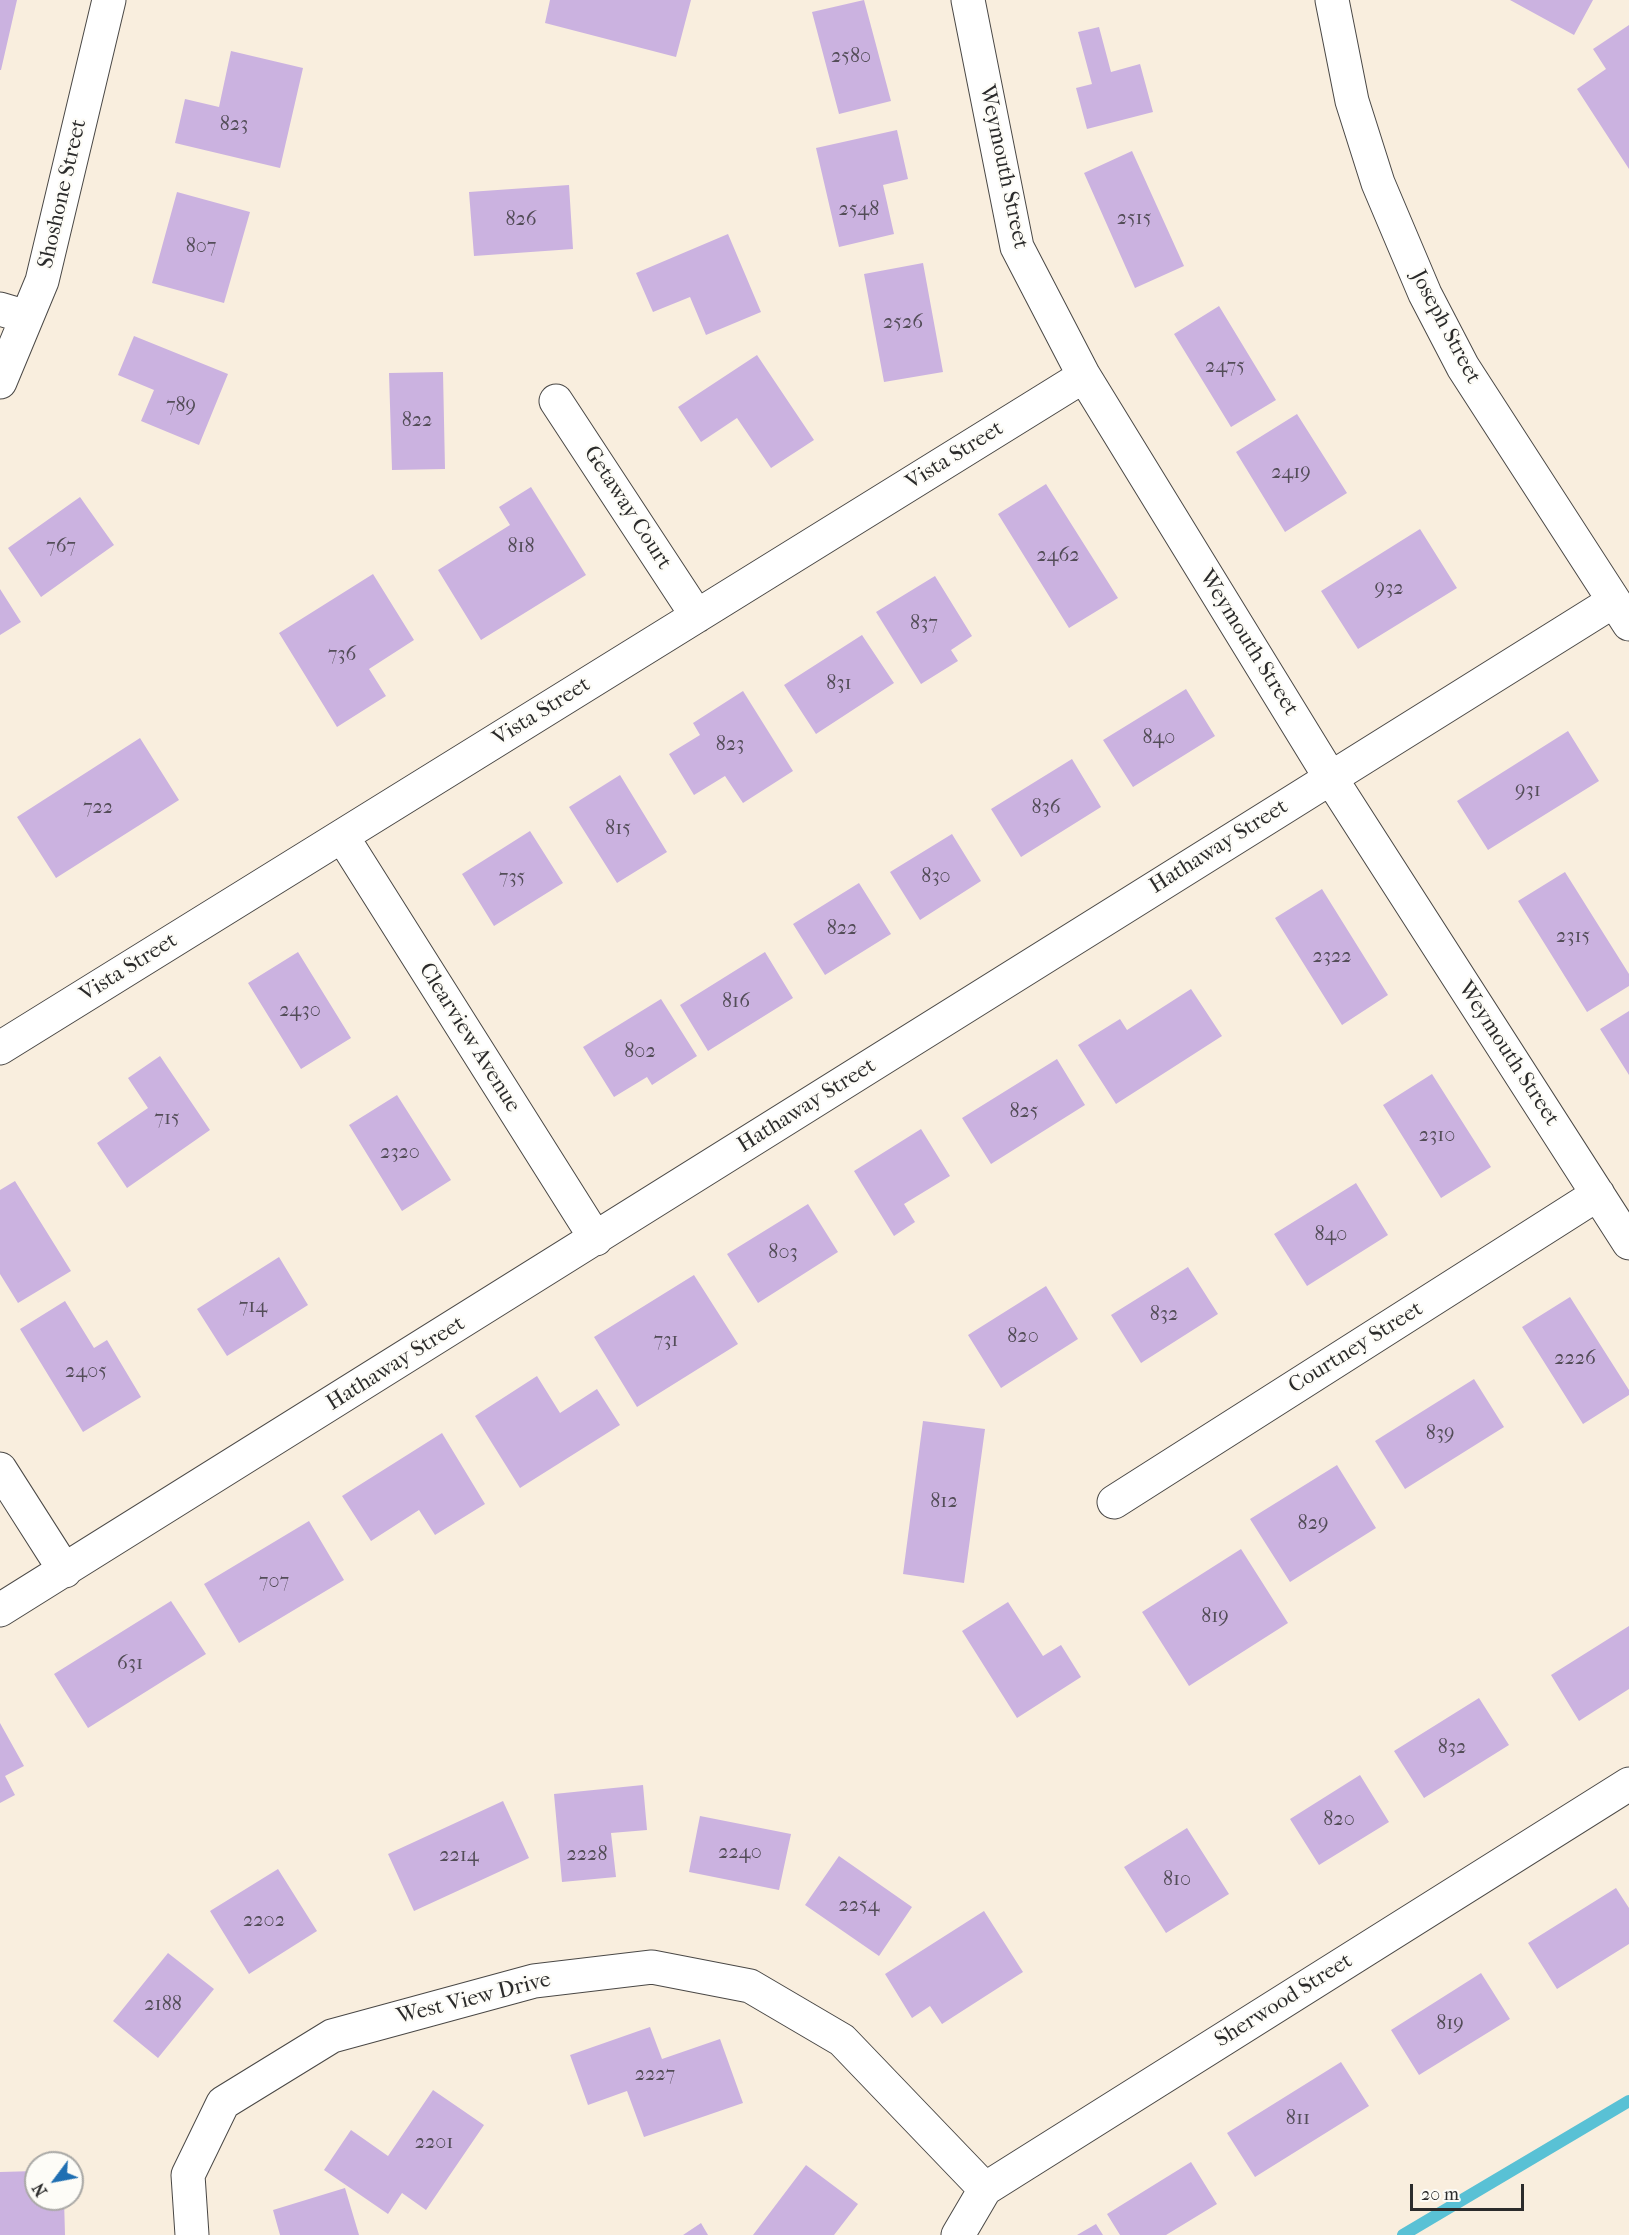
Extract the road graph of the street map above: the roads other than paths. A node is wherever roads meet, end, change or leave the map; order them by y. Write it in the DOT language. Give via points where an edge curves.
graph roads {
  1 [pos="109,0"];
  2 [pos="968,0"];
  3 [pos="1332,0"];
  4 [pos="14,313"];
  5 [pos="1084,376"];
  6 [pos="0,382"];
  7 [pos="556,401"];
  8 [pos="1622,612"];
  9 [pos="697,616"];
  10 [pos="1330,777"];
  11 [pos="342,837"];
  12 [pos="0,1048"];
  13 [pos="1598,1194"];
  14 [pos="596,1239"];
  15 [pos="1629,1243"];
  16 [pos="0,1469"];
  17 [pos="1114,1502"];
  18 [pos="65,1571"];
  19 [pos="0,1610"];
  20 [pos="1629,1784"];
  21 [pos="985,2189"];
  22 [pos="192,2235"];
  23 [pos="958,2235"];
  1 -- 4 [label="street, Shoshone Street" via="42,281"];
  2 -- 5 [label="street, Weymouth Street" via="1017,247"];
  3 -- 8 [label="street, Joseph Street" via="1352,101 1378,183 1425,294 1463,368"];
  4 -- 6 [label="street, Shoshone Street"];
  5 -- 9 [label="street, Vista Street"];
  5 -- 10 [label="street, Weymouth Street"];
  7 -- 9 [label="street, Getaway Court"];
  8 -- 10 [label="street, Hathaway Street"];
  9 -- 11 [label="street, Vista Street"];
  10 -- 13 [label="street, Weymouth Street"];
  10 -- 14 [label="street, Hathaway Street"];
  11 -- 12 [label="street, Vista Street"];
  11 -- 14 [label="street, Clearview Avenue"];
  13 -- 15 [label="street, Weymouth Street"];
  13 -- 17 [label="street, Courtney Street"];
  14 -- 18 [label="street, Hathaway Street"];
  16 -- 18 [label="street"];
  18 -- 19 [label="street, Hathaway Street"];
  20 -- 21 [label="street, Sherwood Street"];
  21 -- 22 [label="street, West View Drive" via="842,2040 750,1986 652,1967 534,1981 332,2036 223,2103 188,2175"];
  21 -- 23 [label="street, Sherwood Street"];
}
